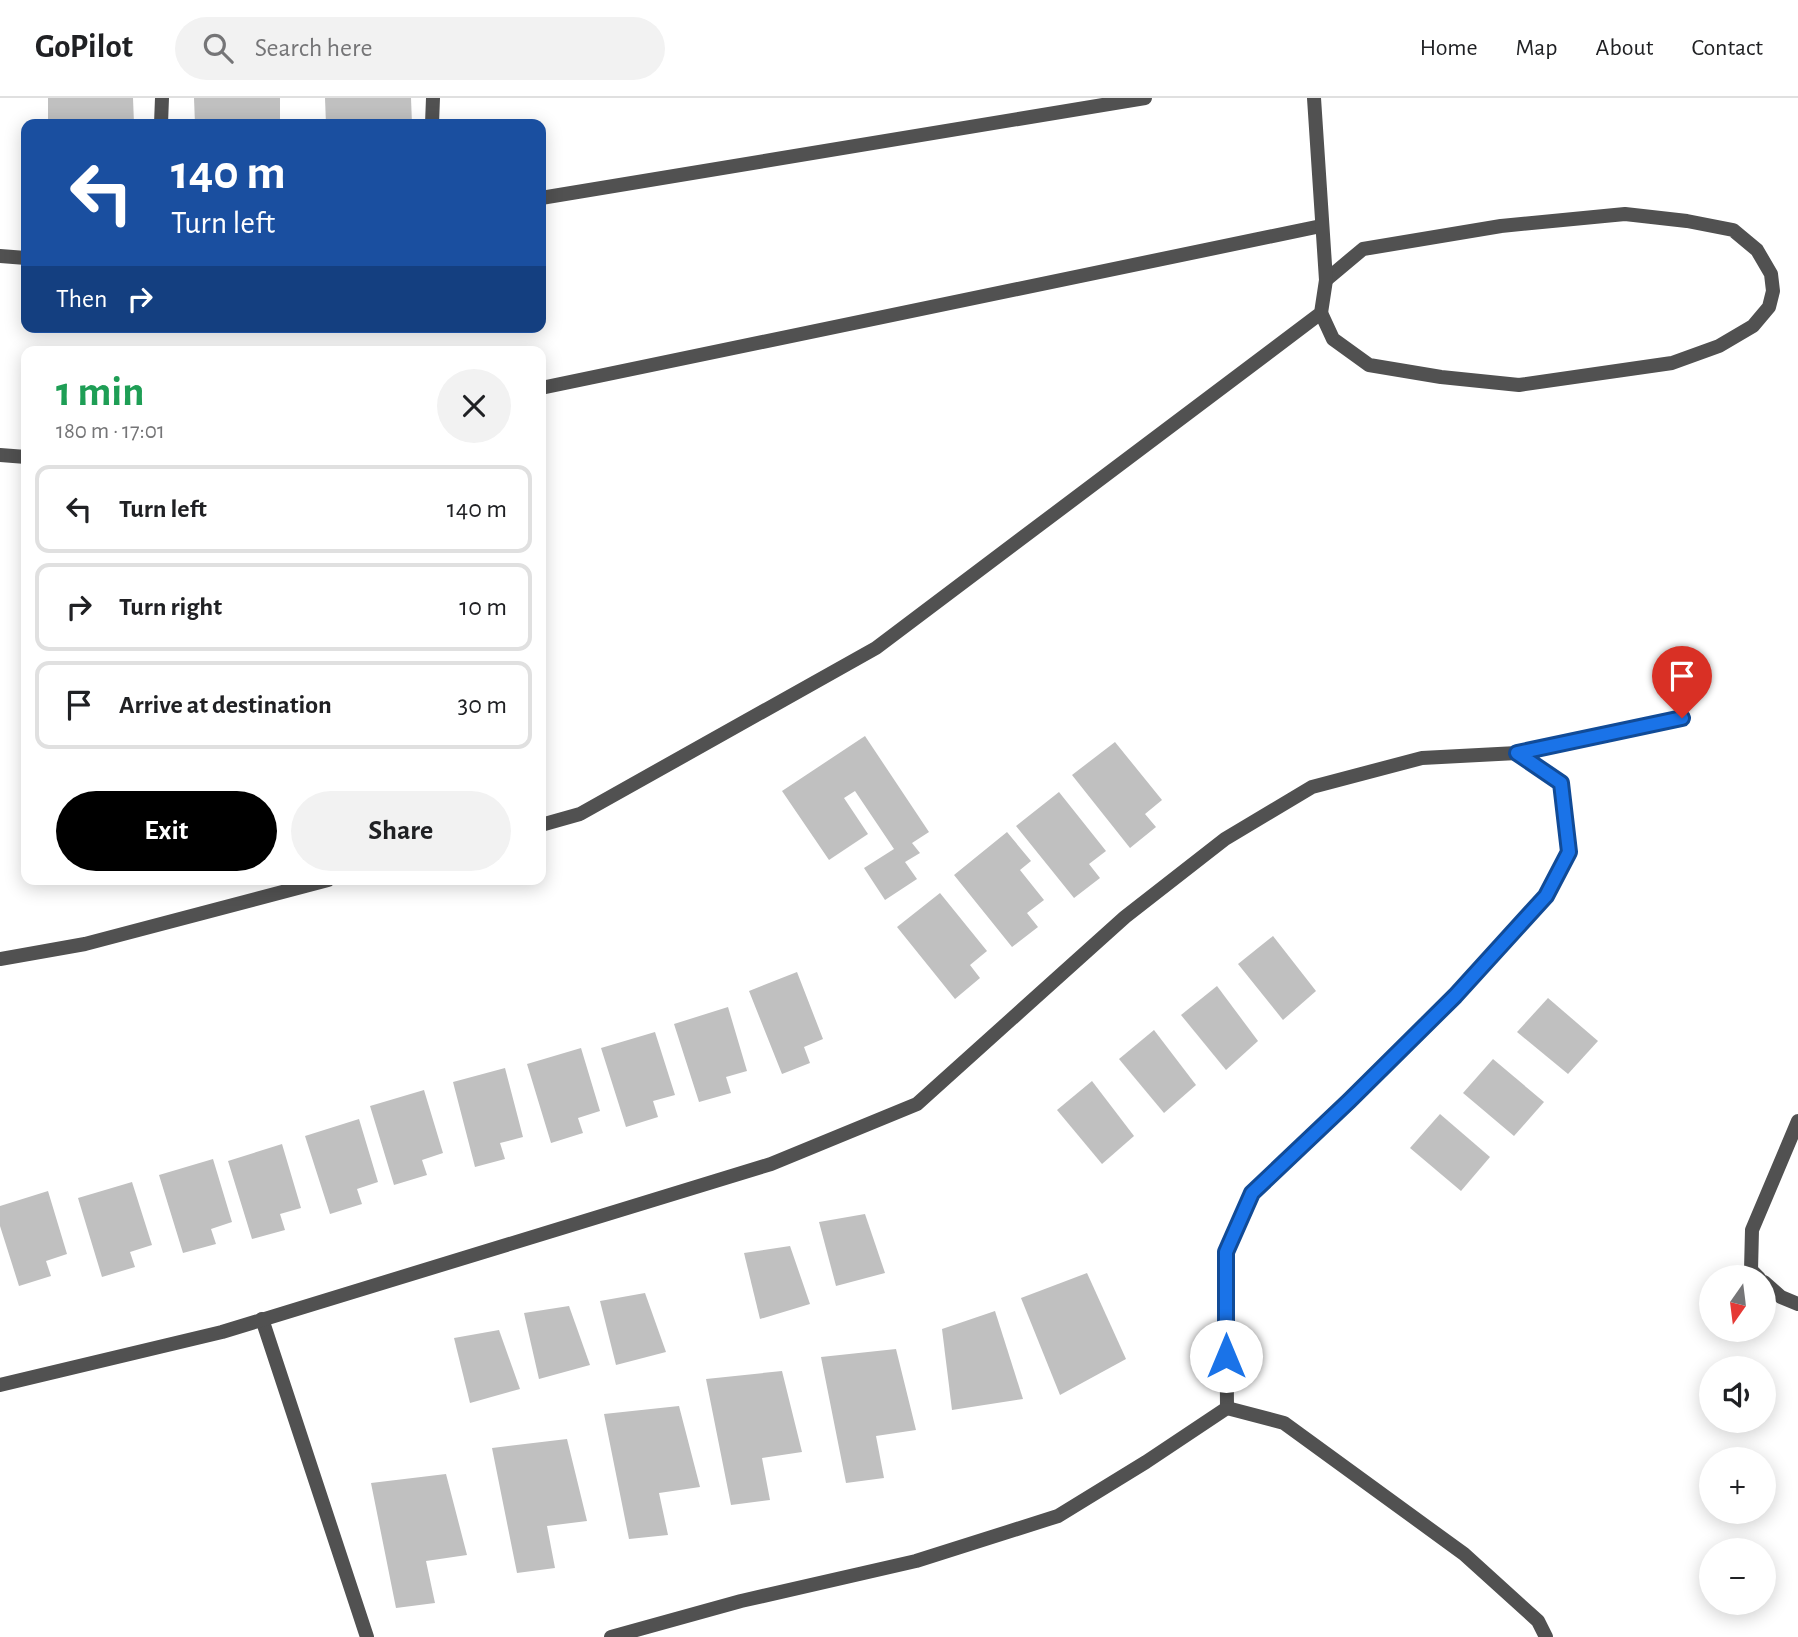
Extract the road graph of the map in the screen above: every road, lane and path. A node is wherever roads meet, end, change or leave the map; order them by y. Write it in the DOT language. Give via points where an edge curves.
graph roads {
  1 [pos="162,98"];
  2 [pos="433,98"];
  3 [pos="1145,98"];
  4 [pos="1314,98"];
  5 [pos="161,119"];
  6 [pos="432,119"];
  7 [pos="546,197"];
  8 [pos="1321,226"];
  9 [pos="0,256"];
  10 [pos="21,258"];
  11 [pos="1326,280"];
  12 [pos="1321,313"];
  13 [pos="546,387"];
  14 [pos="0,454"];
  15 [pos="21,456"];
  16 [pos="1682,718"];
  17 [pos="1517,753"];
  18 [pos="546,824"];
  19 [pos="309,885"];
  20 [pos="0,959"];
  21 [pos="1798,1121"];
  22 [pos="1751,1265"];
  23 [pos="1776,1293"];
  24 [pos="1798,1304"];
  25 [pos="262,1319"];
  26 [pos="0,1385"];
  27 [pos="1227,1408"];
  28 [pos="367,1637"];
  29 [pos="611,1637"];
  30 [pos="1546,1637"];
  1 -- 5 [label="street"];
  2 -- 6 [label="street"];
  3 -- 7 [label="street"];
  4 -- 8 [label="street"];
  8 -- 11 [label="street"];
  8 -- 13 [label="street"];
  9 -- 10 [label="street"];
  11 -- 12 [label="street"];
  11 -- 12 [label="street" via="1363,248 1501,226 1625,214 1733,230 1757,250 1771,274 1773,291 1769,307 1753,326 1719,346 1672,363 1520,385 1369,365 1333,339"];
  12 -- 18 [label="street" via="876,648 580,814"];
  14 -- 15 [label="street"];
  16 -- 17 [label="street"];
  17 -- 25 [label="street" via="1422,758 1312,787 1225,839 1125,917 917,1104 771,1164"];
  17 -- 27 [label="street" via="1561,783 1569,852 1546,896 1455,996 1252,1193 1226,1252"];
  19 -- 20 [label="street" via="85,944"];
  21 -- 22 [label="street" via="1752,1230"];
  23 -- 24 [label="street"];
  25 -- 26 [label="street"];
  25 -- 28 [label="street"];
  27 -- 29 [label="street" via="1058,1516 916,1561 740,1601"];
  27 -- 30 [label="street" via="1284,1423 1464,1554 1538,1621"];
}
